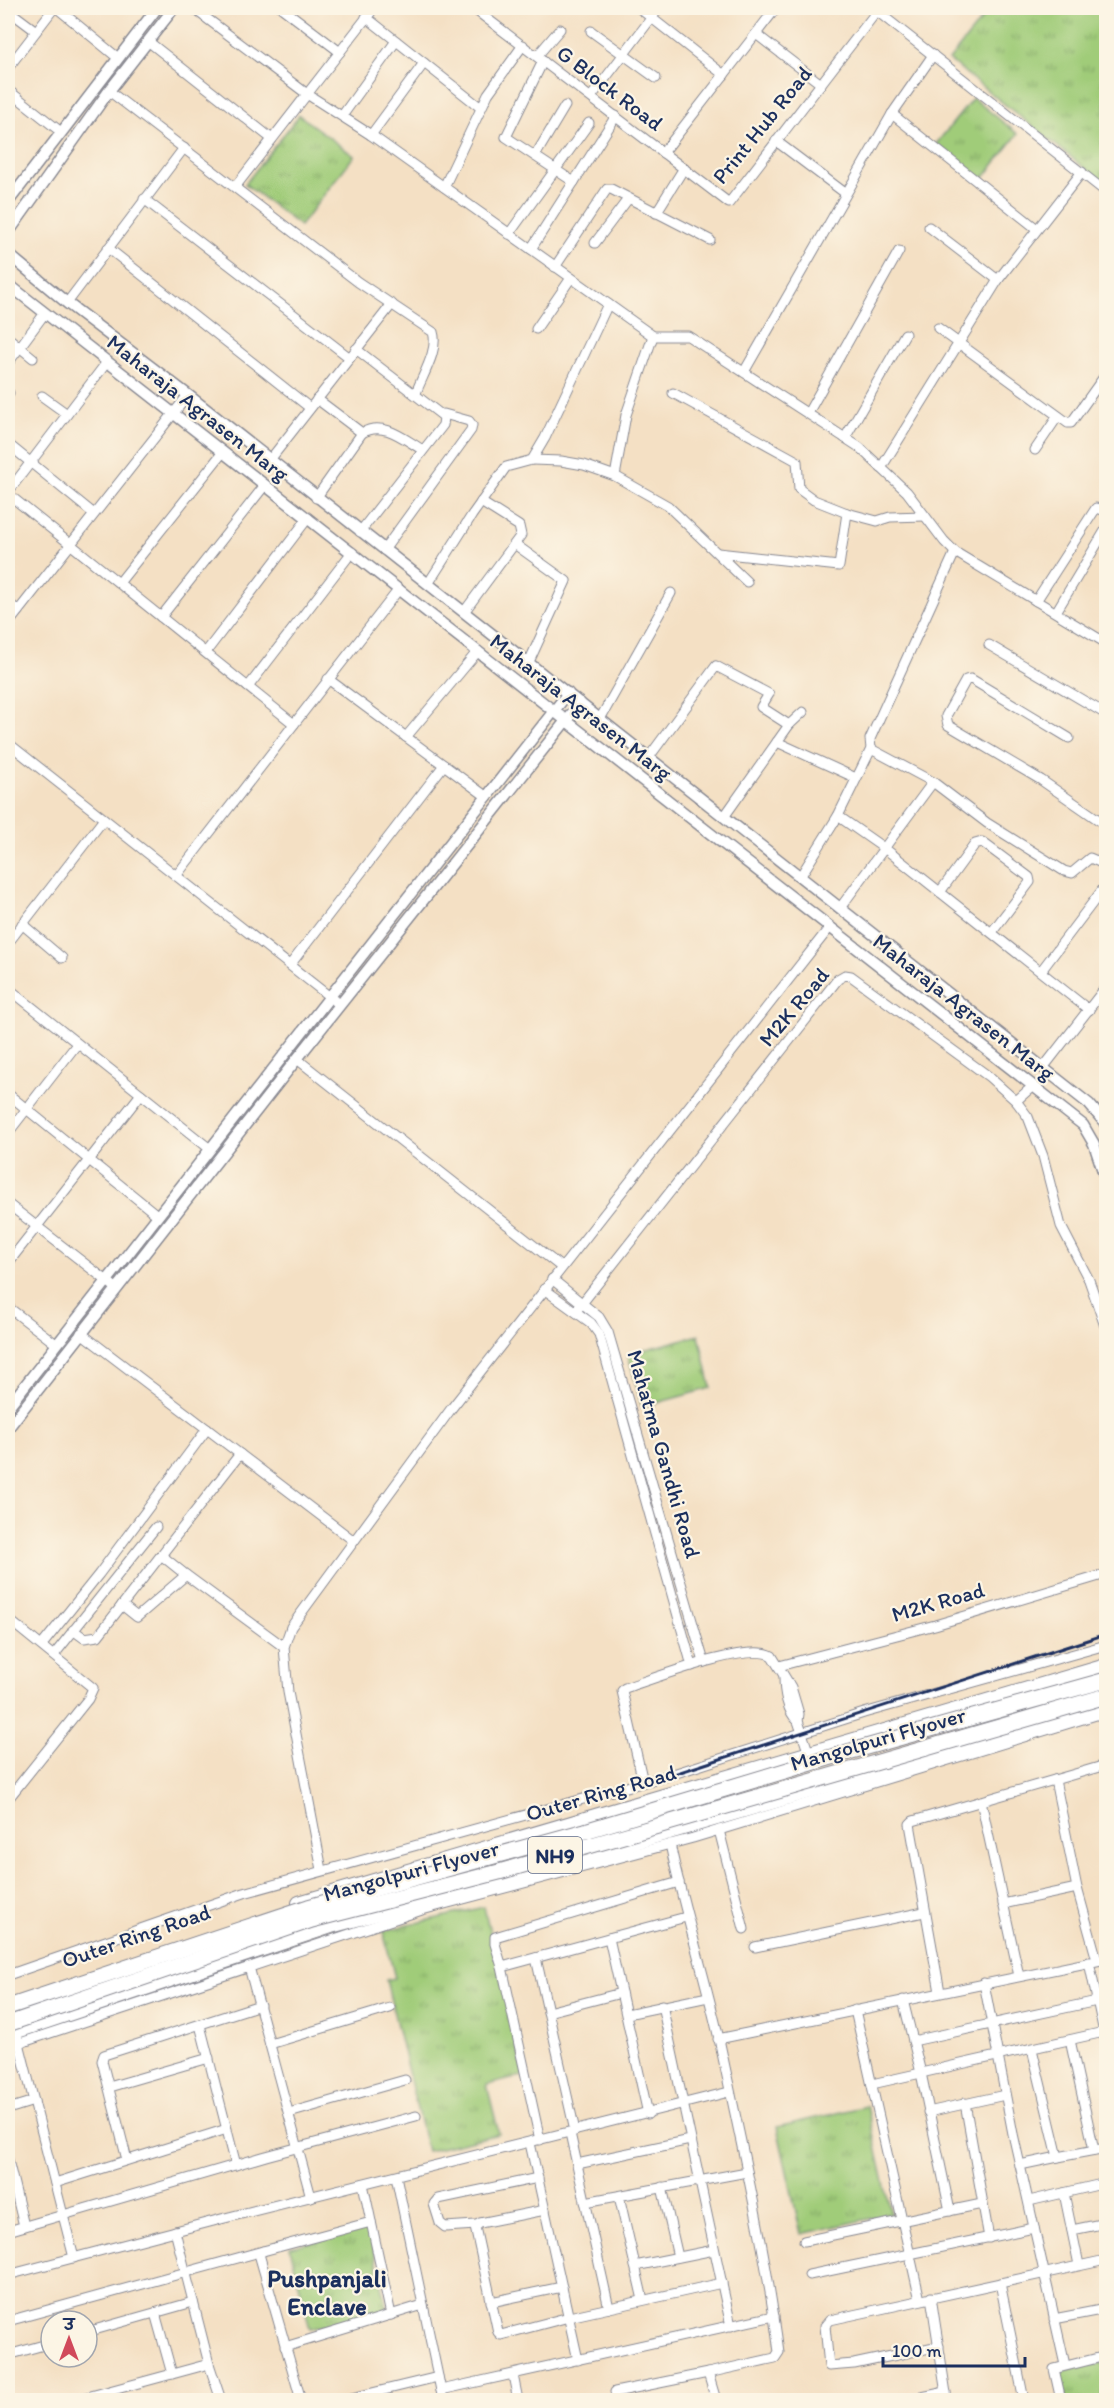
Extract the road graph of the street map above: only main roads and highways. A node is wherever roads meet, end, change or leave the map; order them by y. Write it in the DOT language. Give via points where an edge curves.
graph roads {
  1 [pos="1107,1666"];
  2 [pos="1107,1680"];
  3 [pos="1020,1691"];
  4 [pos="1107,1696"];
  5 [pos="1107,1704"];
  6 [pos="1031,1727"];
  7 [pos="8,2001"];
  8 [pos="8,2007"];
  9 [pos="12,2033"];
  1 -- 3 [label="main road, Outer Ring Road"];
  2 -- 8 [label="highway, Mangolpuri Flyover / NH9, bridge" via="308,1907"];
  3 -- 6 [label="main road"];
  3 -- 7 [label="main road, Outer Ring Road" via="326,1894"];
  4 -- 9 [label="highway, Mangolpuri Flyover / NH9, bridge" via="499,1872 312,1920"];
  5 -- 6 [label="main road"];
  6 -- 9 [label="main road" via="331,1926"];
}
